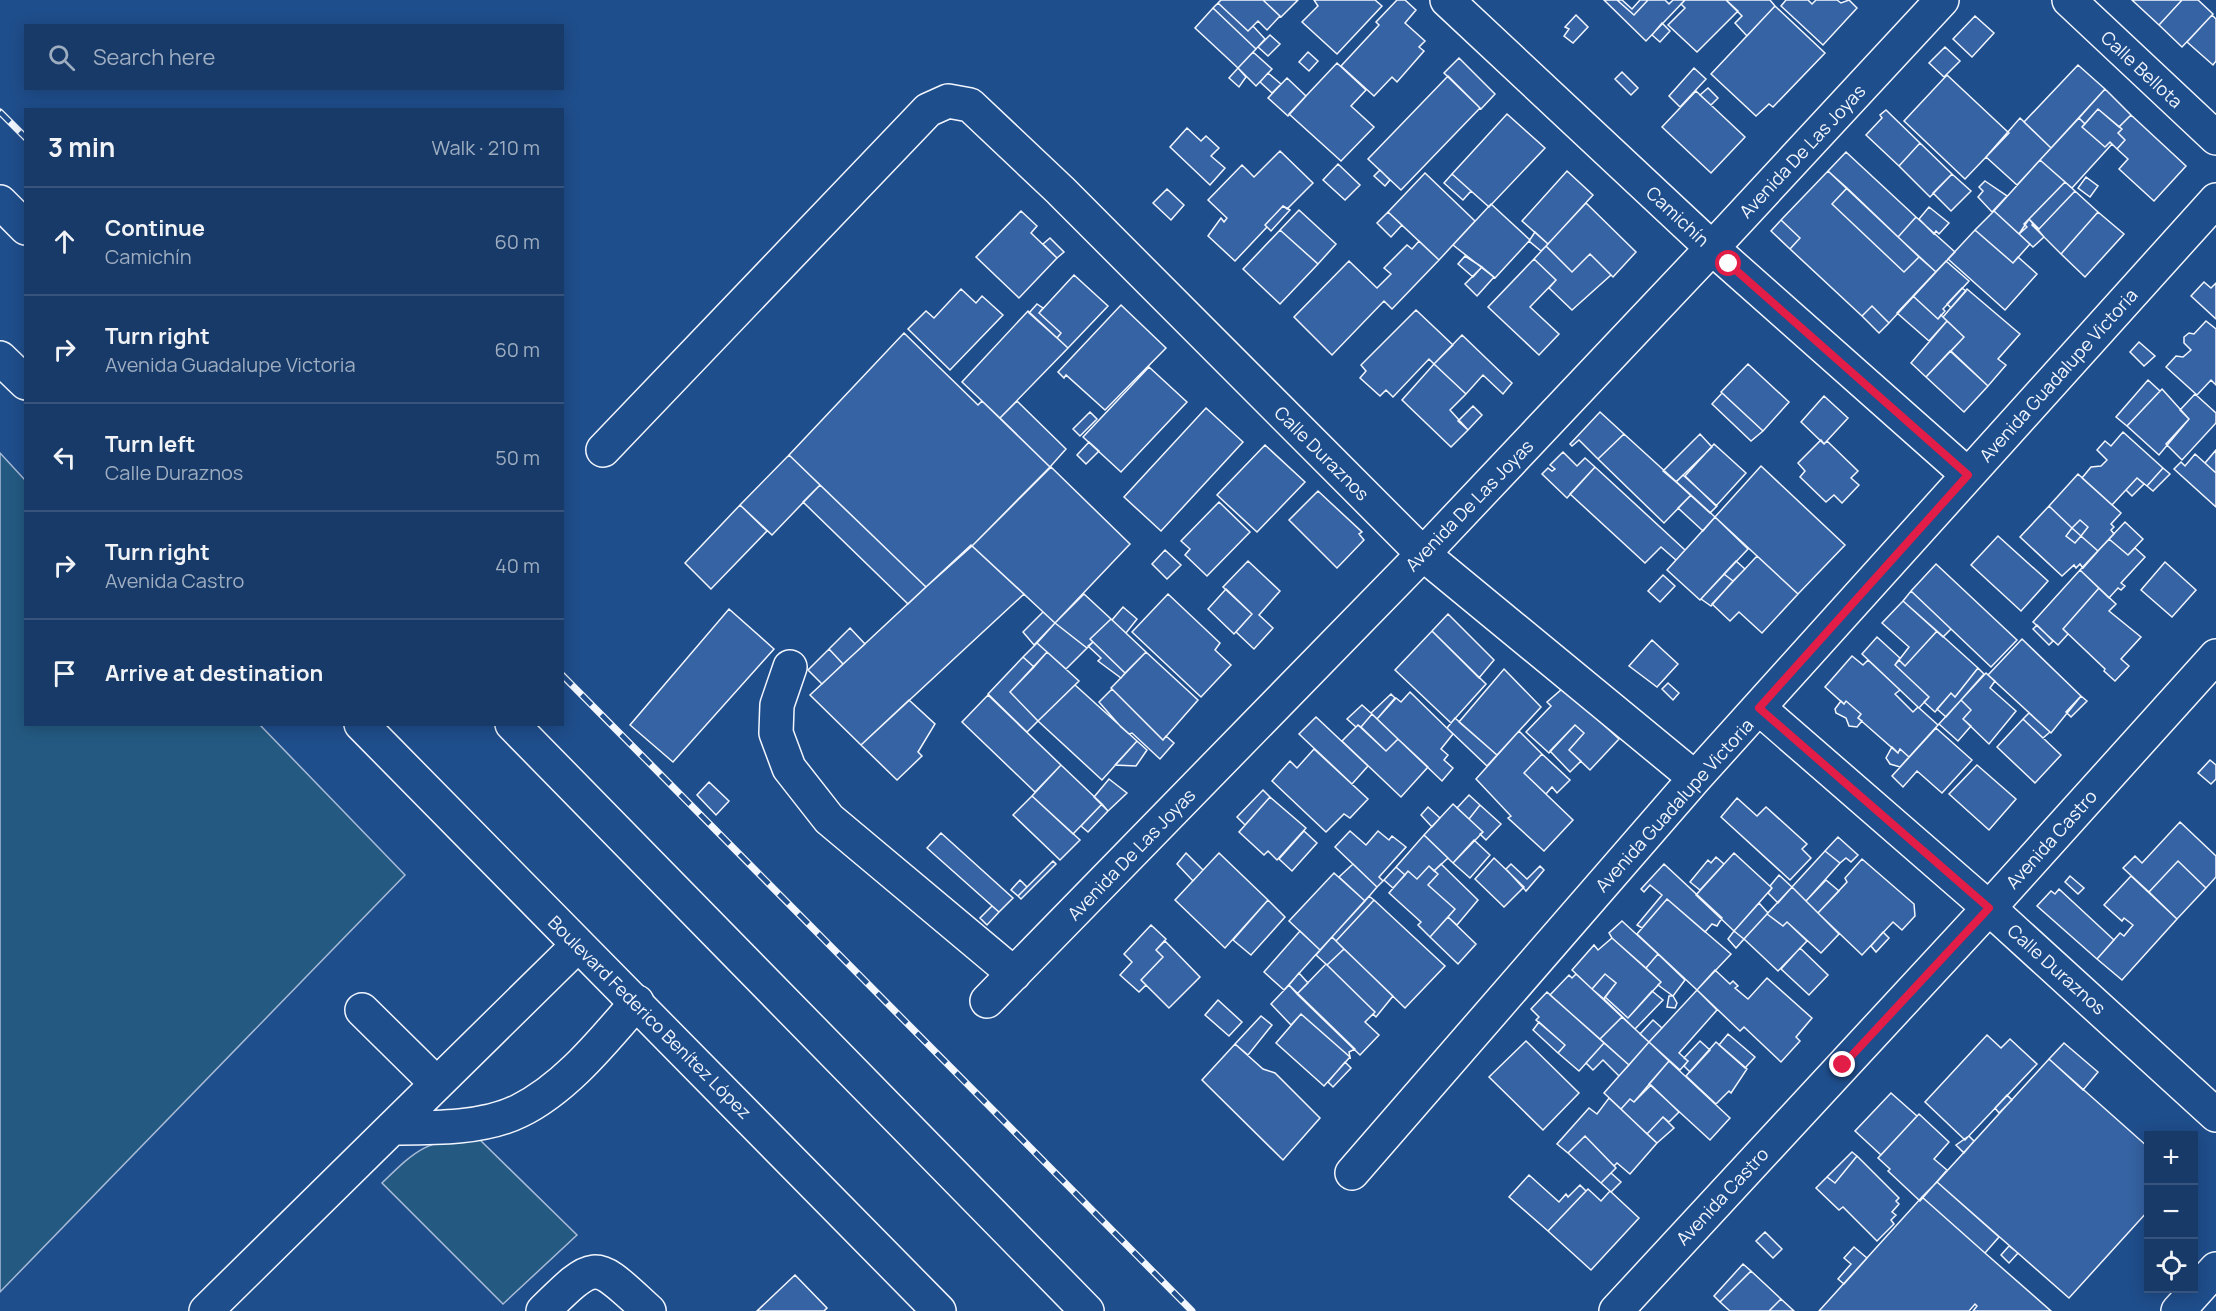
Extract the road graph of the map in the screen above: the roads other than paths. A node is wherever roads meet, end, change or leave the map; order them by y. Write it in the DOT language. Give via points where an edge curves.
graph roads {
  1 [pos="1446,0"];
  2 [pos="1942,0"];
  3 [pos="2069,0"];
  4 [pos="2216,138"];
  5 [pos="2216,200"];
  6 [pos="0,202"];
  7 [pos="24,226"];
  8 [pos="1712,248"];
  9 [pos="0,358"];
  10 [pos="24,381"];
  11 [pos="603,450"];
  12 [pos="1968,475"];
  13 [pos="1423,554"];
  14 [pos="2216,656"];
  15 [pos="790,667"];
  16 [pos="1759,708"];
  17 [pos="363,726"];
  18 [pos="514,726"];
  19 [pos="1695,778"];
  20 [pos="1989,908"];
  21 [pos="578,945"];
  22 [pos="1014,974"];
  23 [pos="987,1000"];
  24 [pos="637,1002"];
  25 [pos="362,1010"];
  26 [pos="436,1083"];
  27 [pos="2216,1114"];
  28 [pos="392,1128"];
  29 [pos="1352,1173"];
  30 [pos="2216,1269"];
  31 [pos="206,1311"];
  32 [pos="543,1311"];
  33 [pos="649,1311"];
  34 [pos="939,1311"];
  35 [pos="1087,1311"];
  36 [pos="1616,1311"];
  37 [pos="2178,1311"];
  1 -- 8 [label="street, Camichín"];
  2 -- 8 [label="street, Avenida De Las Joyas"];
  3 -- 4 [label="street, Calle Bellota"];
  5 -- 12 [label="street, Avenida Guadalupe Victoria"];
  6 -- 7 [label="street"];
  8 -- 12 [label="street, Camichín"];
  8 -- 13 [label="street, Avenida De Las Joyas"];
  9 -- 10 [label="street"];
  11 -- 13 [label="street, Calle Duraznos" via="928,110 948,100 970,105 1060,190"];
  12 -- 16 [label="street, Avenida Guadalupe Victoria"];
  13 -- 19 [label="street, Calle Duraznos"];
  13 -- 22 [label="street, Avenida De Las Joyas"];
  14 -- 20 [label="street, Avenida Castro"];
  15 -- 22 [label="street" via="777,705 776,733 789,768 829,819"];
  16 -- 19 [label="street, Avenida Guadalupe Victoria"];
  16 -- 20 [label="street, Calle Duraznos"];
  17 -- 21 [label="street, Boulevard Federico Benítez López"];
  18 -- 35 [label="street"];
  19 -- 29 [label="street, Avenida Guadalupe Victoria"];
  20 -- 27 [label="street, Calle Duraznos"];
  20 -- 36 [label="street, Avenida Castro"];
  21 -- 24 [label="street, Boulevard Federico Benítez López"];
  21 -- 26 [label="street"];
  22 -- 23 [label="street, Avenida De Las Joyas"];
  24 -- 28 [label="street" via="547,1094 518,1112 441,1128"];
  24 -- 34 [label="street, Boulevard Federico Benítez López"];
  25 -- 26 [label="street"];
  26 -- 28 [label="street"];
  28 -- 31 [label="street"];
  30 -- 37 [label="street"];
  32 -- 33 [label="street" via="590,1271 607,1272"];
}
